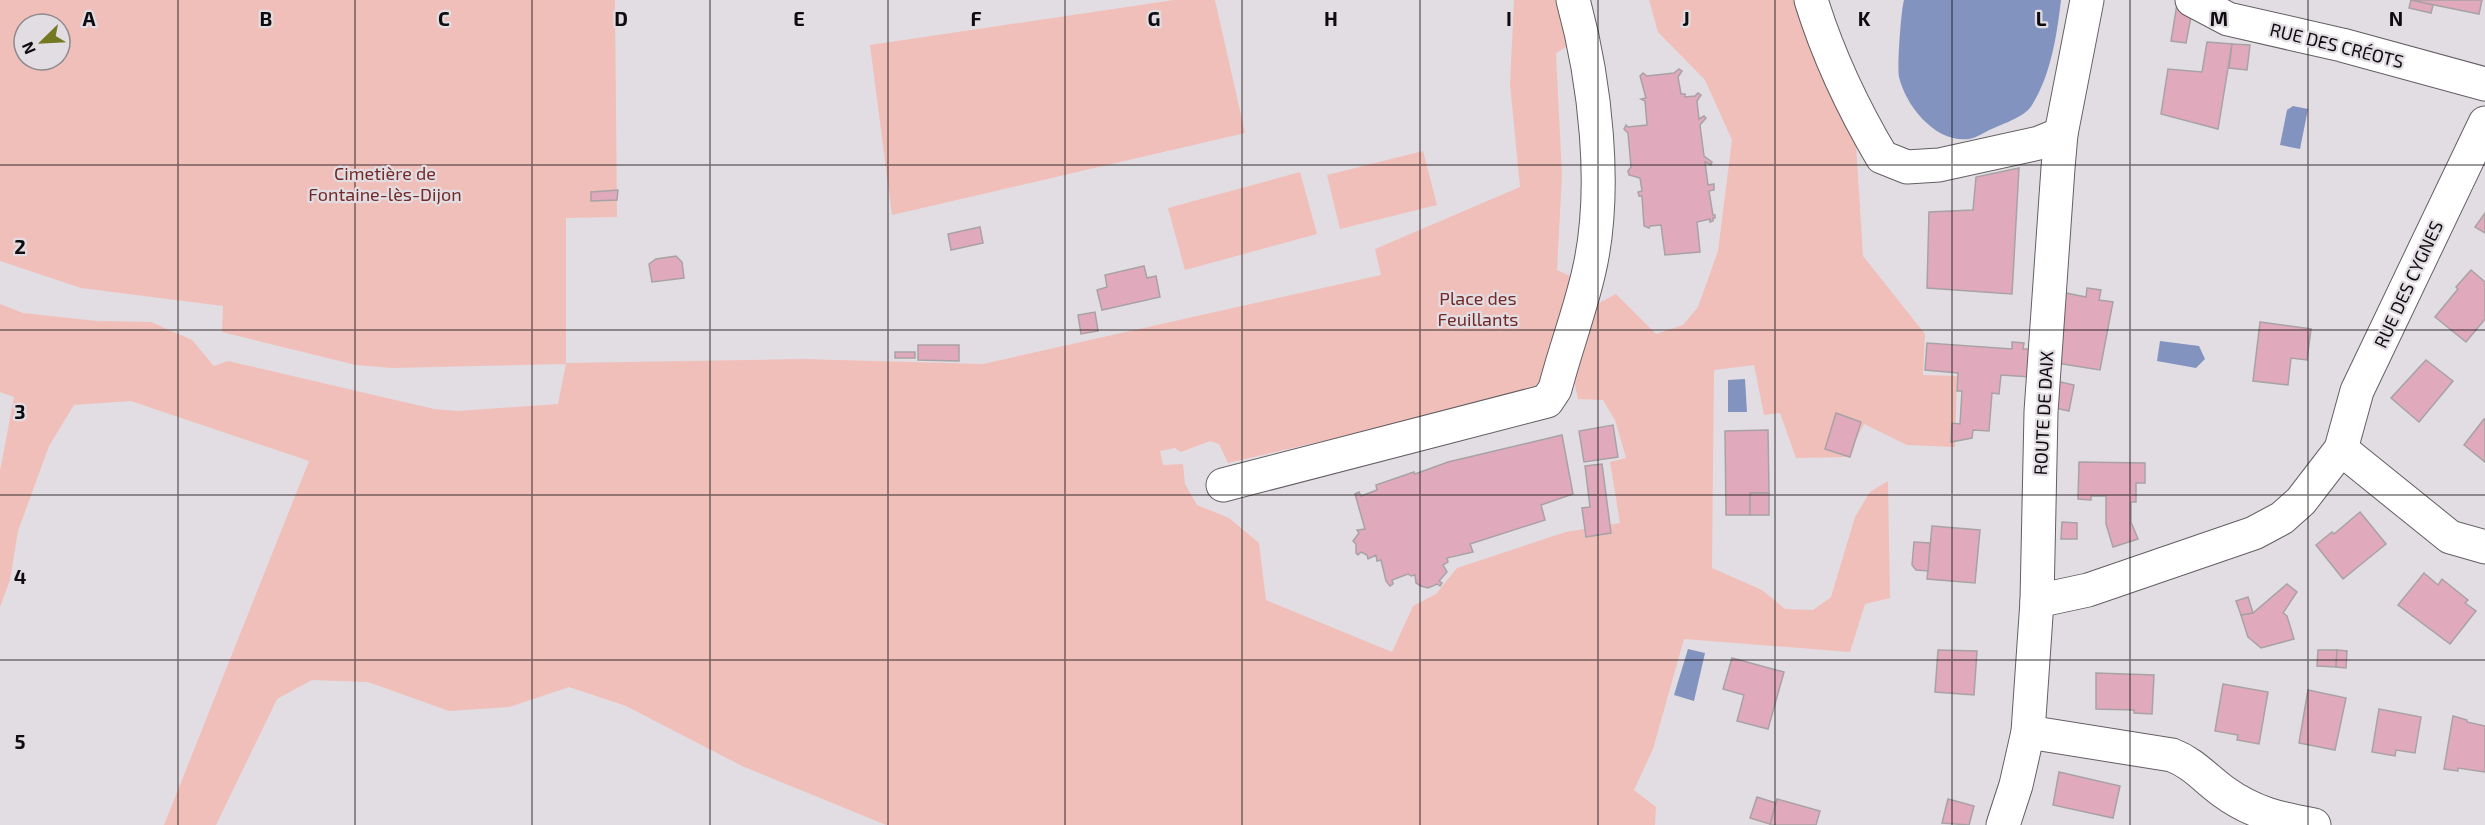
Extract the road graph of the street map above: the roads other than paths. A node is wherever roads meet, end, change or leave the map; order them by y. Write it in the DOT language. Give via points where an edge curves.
graph roads {
  1 [pos="1573,0"];
  2 [pos="1811,0"];
  3 [pos="2088,0"];
  4 [pos="2192,0"];
  5 [pos="2485,84"];
  6 [pos="2485,123"];
  7 [pos="2061,134"];
  8 [pos="2341,449"];
  9 [pos="1223,485"];
  10 [pos="2485,547"];
  11 [pos="2037,601"];
  12 [pos="2028,732"];
  13 [pos="2003,825"];
  14 [pos="2314,825"];
  1 -- 9 [label="street" via="1590,76 1598,198 1590,270 1555,389 1547,401"];
  2 -- 7 [label="street" via="1851,100 1882,157 1907,167 1939,165 2039,143"];
  3 -- 7 [label="street, ROUTE DE DAIX"];
  4 -- 5 [label="street, RUE DES CRÉOTS" via="2228,19"];
  6 -- 8 [label="street, RUE DES CYGNES" via="2357,391"];
  7 -- 11 [label="street, ROUTE DE DAIX" via="2041,412"];
  8 -- 10 [label="street" via="2450,537"];
  8 -- 11 [label="street, RUE DES CYGNES" via="2301,501 2268,527 2088,590"];
  11 -- 12 [label="street, ROUTE DE DAIX"];
  12 -- 13 [label="street, ROUTE DE DAIX"];
  12 -- 14 [label="street" via="2172,755 2185,760 2246,806 2271,818"];
}
